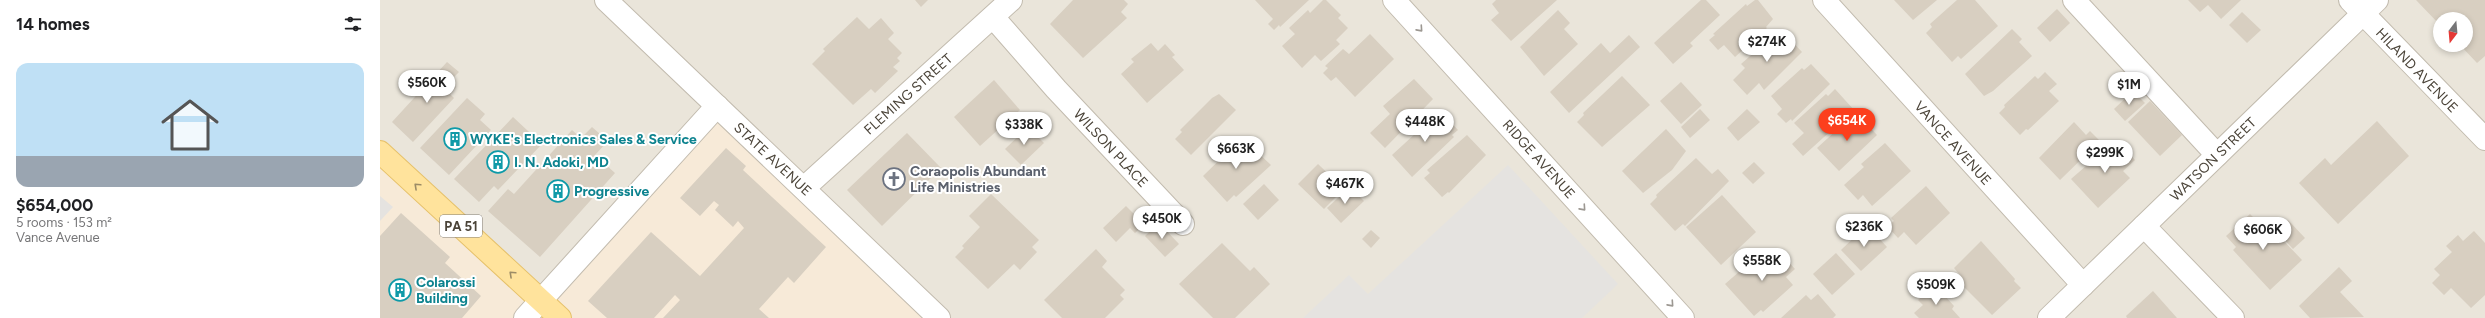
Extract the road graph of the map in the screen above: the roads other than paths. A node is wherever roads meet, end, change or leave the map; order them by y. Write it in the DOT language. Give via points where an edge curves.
graph roads {
  1 [pos="606,0"];
  2 [pos="1012,0"];
  3 [pos="1394,0"];
  4 [pos="1824,0"];
  5 [pos="2074,0"];
  6 [pos="2363,5"];
  7 [pos="993,17"];
  8 [pos="718,106"];
  9 [pos="2485,139"];
  10 [pos="380,152"];
  11 [pos="2217,155"];
  12 [pos="804,188"];
  13 [pos="1183,224"];
  14 [pos="2144,226"];
  15 [pos="2083,285"];
  16 [pos="541,300"];
  17 [pos="525,318"];
  18 [pos="560,318"];
  19 [pos="939,318"];
  20 [pos="1683,318"];
  21 [pos="2049,318"];
  22 [pos="2233,318"];
  1 -- 8 [label="street, STATE AVENUE"];
  2 -- 7 [label="street, FLEMING STREET"];
  3 -- 20 [label="street, RIDGE AVENUE, one-way"];
  4 -- 15 [label="street, VANCE AVENUE"];
  5 -- 11 [label="street"];
  6 -- 9 [label="street, HILAND AVENUE"];
  6 -- 11 [label="street, WATSON STREET"];
  7 -- 12 [label="street, FLEMING STREET"];
  7 -- 13 [label="street, WILSON PLACE" via="1056,89"];
  8 -- 12 [label="street, STATE AVENUE"];
  8 -- 16 [label="street"];
  16 -- 10 [label="main road, PA 51, one-way"];
  11 -- 14 [label="street, WATSON STREET"];
  12 -- 19 [label="street, STATE AVENUE"];
  14 -- 15 [label="street, WATSON STREET"];
  14 -- 22 [label="street"];
  15 -- 21 [label="street, WATSON STREET"];
  16 -- 17 [label="street"];
  16 -- 18 [label="main road, PA 51"];
}
